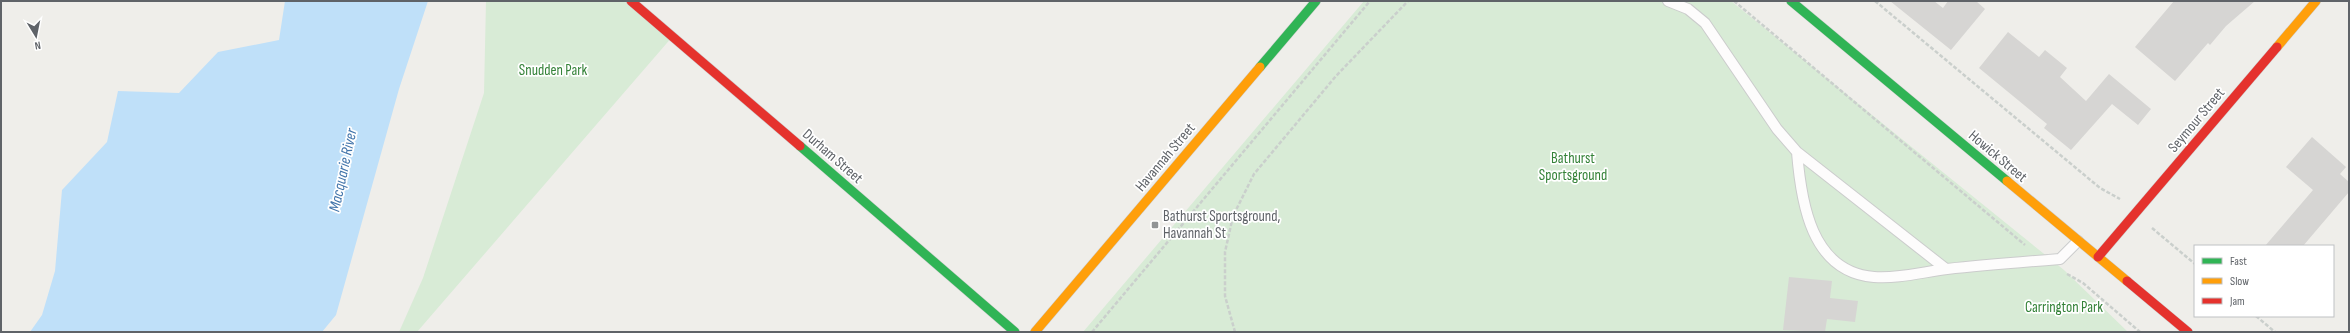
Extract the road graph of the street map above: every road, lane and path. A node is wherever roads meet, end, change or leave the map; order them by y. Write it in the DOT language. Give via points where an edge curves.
graph roads {
  1 [pos="631,1"];
  2 [pos="1316,1"];
  3 [pos="1370,1"];
  4 [pos="1408,1"];
  5 [pos="1668,1"];
  6 [pos="1734,1"];
  7 [pos="1791,1"];
  8 [pos="1875,1"];
  9 [pos="2316,1"];
  10 [pos="1797,152"];
  11 [pos="2136,213"];
  12 [pos="2078,241"];
  13 [pos="2098,258"];
  14 [pos="2044,261"];
  15 [pos="2194,263"];
  16 [pos="1946,269"];
  17 [pos="2257,317"];
  18 [pos="1016,332"];
  19 [pos="1035,332"];
  20 [pos="1092,332"];
  21 [pos="1235,332"];
  22 [pos="2140,332"];
  23 [pos="2188,332"];
  24 [pos="2275,332"];
  1 -- 18 [label="street, Durham Street"];
  2 -- 19 [label="street, Havannah Street"];
  3 -- 20 [label="path"];
  4 -- 21 [label="path" via="1336,76 1254,174 1233,216 1225,252 1225,296"];
  5 -- 10 [label="lane" via="1688,9 1705,23 1777,129"];
  6 -- 14 [label="path"];
  7 -- 12 [label="street, Howick Street"];
  8 -- 11 [label="path" via="2100,188 2119,198"];
  9 -- 11 [label="street, Seymour Street"];
  10 -- 16 [label="lane"];
  10 -- 16 [label="lane" via="1801,191 1811,227 1821,246 1837,262 1854,272 1874,277 1894,277"];
  11 -- 13 [label="street, Seymour Street"];
  11 -- 15 [label="path"];
  12 -- 13 [label="street, Howick Street"];
  12 -- 14 [label="lane" via="2060,259"];
  13 -- 23 [label="street, Howick Street"];
  14 -- 16 [label="lane"];
  14 -- 22 [label="path" via="2083,283"];
  17 -- 24 [label="path"];
}
